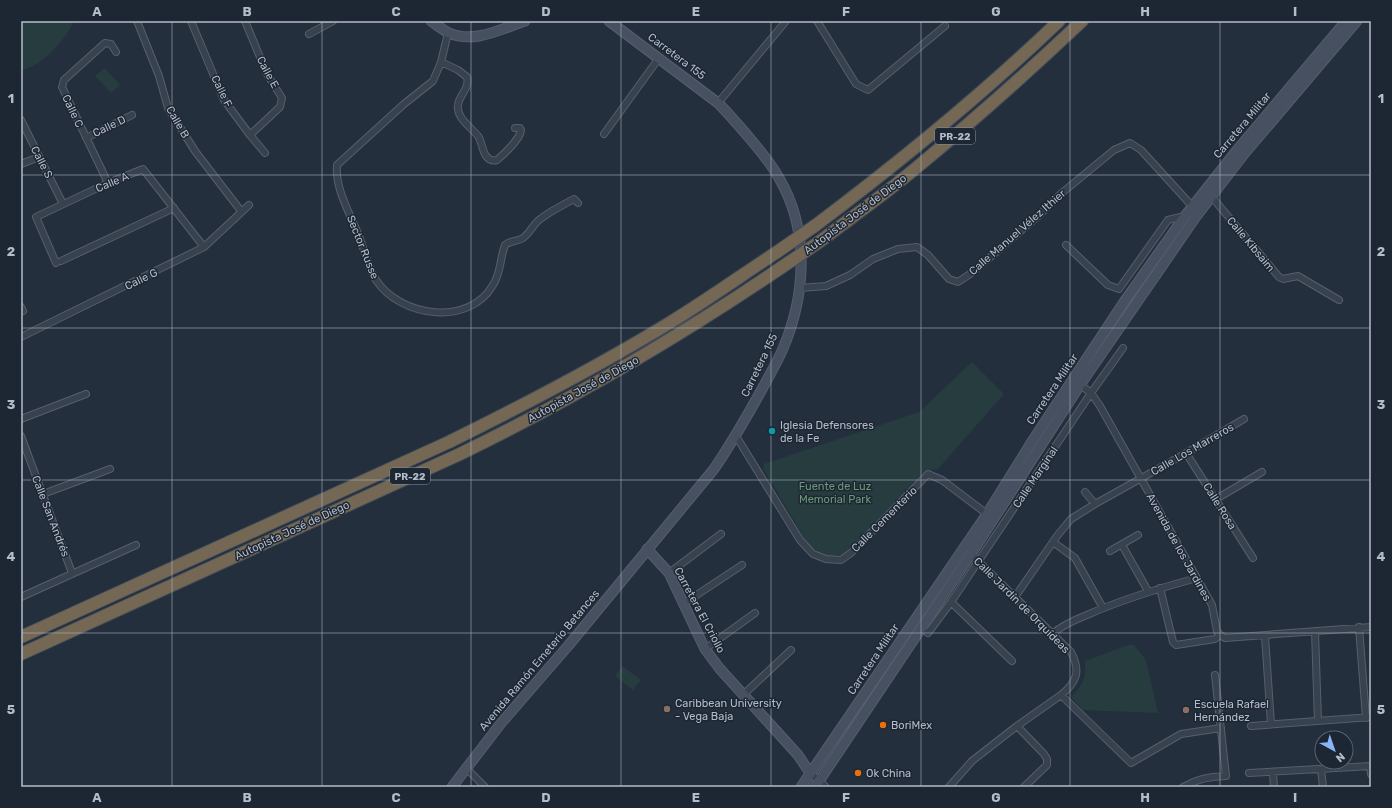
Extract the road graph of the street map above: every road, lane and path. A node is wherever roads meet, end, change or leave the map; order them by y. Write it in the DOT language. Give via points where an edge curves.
graph roads {
  1 [pos="137,21"];
  2 [pos="191,21"];
  3 [pos="245,21"];
  4 [pos="333,21"];
  5 [pos="431,21"];
  6 [pos="525,21"];
  7 [pos="609,21"];
  8 [pos="786,21"];
  9 [pos="817,21"];
  10 [pos="1059,21"];
  11 [pos="1082,21"];
  12 [pos="1357,21"];
  13 [pos="1344,25"];
  14 [pos="945,26"];
  15 [pos="448,33"];
  16 [pos="309,34"];
  17 [pos="116,52"];
  18 [pos="659,58"];
  19 [pos="441,62"];
  20 [pos="718,103"];
  21 [pos="132,115"];
  22 [pos="21,120"];
  23 [pos="515,128"];
  24 [pos="604,134"];
  25 [pos="250,135"];
  26 [pos="86,138"];
  27 [pos="265,153"];
  28 [pos="39,157"];
  29 [pos="21,164"];
  30 [pos="108,182"];
  31 [pos="1211,196"];
  32 [pos="578,203"];
  33 [pos="63,204"];
  34 [pos="249,205"];
  35 [pos="1192,206"];
  36 [pos="174,208"];
  37 [pos="241,211"];
  38 [pos="1185,216"];
  39 [pos="1066,245"];
  40 [pos="204,247"];
  41 [pos="800,288"];
  42 [pos="1120,289"];
  43 [pos="1339,300"];
  44 [pos="1124,302"];
  45 [pos="21,337"];
  46 [pos="1123,348"];
  47 [pos="1077,382"];
  48 [pos="1091,393"];
  49 [pos="86,394"];
  50 [pos="21,419"];
  51 [pos="1244,419"];
  52 [pos="21,436"];
  53 [pos="736,436"];
  54 [pos="1186,453"];
  55 [pos="110,469"];
  56 [pos="1262,472"];
  57 [pos="1141,478"];
  58 [pos="1085,492"];
  59 [pos="43,494"];
  60 [pos="1216,498"];
  61 [pos="1095,504"];
  62 [pos="987,514"];
  63 [pos="721,534"];
  64 [pos="1138,536"];
  65 [pos="1053,542"];
  66 [pos="136,545"];
  67 [pos="1122,545"];
  68 [pos="647,550"];
  69 [pos="1110,551"];
  70 [pos="970,554"];
  71 [pos="1253,558"];
  72 [pos="979,562"];
  73 [pos="742,565"];
  74 [pos="72,573"];
  75 [pos="668,573"];
  76 [pos="1197,578"];
  77 [pos="1160,588"];
  78 [pos="1148,592"];
  79 [pos="21,596"];
  80 [pos="1015,597"];
  81 [pos="951,602"];
  82 [pos="683,604"];
  83 [pos="1104,608"];
  84 [pos="755,613"];
  85 [pos="1359,627"];
  86 [pos="1371,627"];
  87 [pos="921,628"];
  88 [pos="1315,631"];
  89 [pos="1052,634"];
  90 [pos="1220,635"];
  91 [pos="1265,636"];
  92 [pos="21,637"];
  93 [pos="705,649"];
  94 [pos="792,650"];
  95 [pos="21,654"];
  96 [pos="1012,661"];
  97 [pos="1215,676"];
  98 [pos="743,695"];
  99 [pos="1061,695"];
  100 [pos="1369,718"];
  101 [pos="1318,721"];
  102 [pos="1271,724"];
  103 [pos="1017,726"];
  104 [pos="1251,726"];
  105 [pos="1221,728"];
  106 [pos="1371,766"];
  107 [pos="1354,767"];
  108 [pos="466,768"];
  109 [pos="1314,769"];
  110 [pos="1321,770"];
  111 [pos="1273,772"];
  112 [pos="810,773"];
  113 [pos="1248,773"];
  114 [pos="1371,774"];
  115 [pos="820,785"];
  116 [pos="452,787"];
  117 [pos="485,787"];
  118 [pos="801,787"];
  119 [pos="948,787"];
  120 [pos="1024,787"];
  121 [pos="1184,787"];
  122 [pos="1274,787"];
  123 [pos="1323,787"];
  1 -- 37 [label="street, Calle B" via="159,76 168,108 195,150"];
  2 -- 25 [label="street, Calle F" via="224,100"];
  3 -- 25 [label="street, Calle E" via="266,74 282,98 280,107"];
  4 -- 16 [label="street"];
  5 -- 15 [label="main road"];
  6 -- 15 [label="main road" via="474,37"];
  7 -- 18 [label="main road, Carretera 155"];
  8 -- 20 [label="street"];
  9 -- 14 [label="street" via="856,84 868,90"];
  10 -- 92 [label="highway, Autopista José de Diego / PR-22, bridge" via="1023,56 904,158 816,225 670,322 519,407 449,442"];
  11 -- 95 [label="highway, Autopista José de Diego / PR-22, bridge" via="915,169 819,242 674,338 592,386 460,454"];
  12 -- 13 [label="main road, Carretera Militar"];
  13 -- 31 [label="main road, Carretera Militar"];
  13 -- 35 [label="main road, Carretera Militar"];
  15 -- 19 [label="street, Sector Russe"];
  17 -- 26 [label="street, Calle C" via="111,44 105,43 64,80 62,87"];
  18 -- 20 [label="main road, Carretera 155"];
  18 -- 24 [label="street"];
  19 -- 23 [label="street" via="467,77 467,85 459,100 458,112 479,137 489,159 497,160 515,141 521,132 520,128"];
  19 -- 32 [label="street, Sector Russe" via="433,80 337,165 337,179 372,273 388,294 403,304 430,311 453,312 465,308 479,300 493,286 508,242 521,239 540,219 574,199"];
  20 -- 41 [label="main road, Carretera 155" via="768,161 785,188 801,243"];
  21 -- 26 [label="street, Calle D"];
  22 -- 28 [label="street, Calle S"];
  25 -- 27 [label="street, Calle F"];
  26 -- 30 [label="street, Calle C"];
  28 -- 29 [label="street"];
  28 -- 33 [label="street, Calle S"];
  30 -- 33 [label="street, Calle A"];
  30 -- 36 [label="street, Calle A" via="143,169"];
  31 -- 43 [label="street, Calle Kibsaim" via="1279,277 1283,279 1298,276"];
  31 -- 47 [label="main road, Carretera Militar"];
  33 -- 36 [label="street, Calle A" via="36,217 59,262"];
  34 -- 37 [label="street, Calle G"];
  35 -- 38 [label="main road, Carretera Militar"];
  35 -- 41 [label="street, Calle Manuel Vélez Ithier" via="1141,150 1130,143 1114,150 973,272 958,282 950,279 917,247 898,249 873,259 850,275 826,286"];
  36 -- 40 [label="street, Calle A"];
  37 -- 40 [label="street, Calle G"];
  38 -- 42 [label="street" via="1168,220"];
  38 -- 44 [label="main road, Carretera Militar"];
  39 -- 42 [label="street" via="1108,285"];
  40 -- 45 [label="street, Calle G"];
  41 -- 53 [label="main road, Carretera 155" via="782,350"];
  42 -- 44 [label="street"];
  44 -- 47 [label="main road, Carretera Militar"];
  46 -- 48 [label="street, Calle Marginal"];
  47 -- 48 [label="street"];
  47 -- 62 [label="main road, Carretera Militar" via="1033,440"];
  47 -- 70 [label="main road, Carretera Militar"];
  48 -- 57 [label="street, Avenida de los Jardines"];
  48 -- 72 [label="street, Calle Marginal"];
  49 -- 50 [label="street"];
  51 -- 54 [label="street, Calle Los Marreros"];
  52 -- 59 [label="street, Calle San Andrés"];
  53 -- 62 [label="street, Calle Cementerio" via="800,540 813,554 826,559 841,560 851,553 928,474 942,480"];
  53 -- 68 [label="main road, Carretera 155" via="714,469"];
  54 -- 57 [label="street, Calle Los Marreros"];
  54 -- 60 [label="street, Calle Rosa"];
  55 -- 59 [label="street"];
  56 -- 60 [label="street"];
  57 -- 61 [label="street, Calle Los Marreros"];
  57 -- 76 [label="street, Avenida de los Jardines"];
  58 -- 61 [label="street"];
  59 -- 74 [label="street, Calle San Andrés"];
  60 -- 71 [label="street, Calle Rosa"];
  61 -- 65 [label="street, Calle Los Marreros" via="1071,519"];
  62 -- 112 [label="main road, Carretera Militar"];
  63 -- 75 [label="street"];
  64 -- 67 [label="street"];
  65 -- 80 [label="street, Calle Los Marreros"];
  65 -- 83 [label="street" via="1075,558"];
  66 -- 74 [label="street"];
  67 -- 69 [label="street"];
  67 -- 78 [label="street"];
  68 -- 75 [label="main road, Carretera El Criollo"];
  68 -- 108 [label="main road, Avenida Ramón Emeterio Betances"];
  70 -- 72 [label="street, Calle Jardín de Orquídeas"];
  70 -- 87 [label="main road, Carretera Militar"];
  72 -- 80 [label="street, Calle Jardín de Orquídeas"];
  72 -- 81 [label="street, Calle Marginal"];
  73 -- 82 [label="street"];
  74 -- 79 [label="street"];
  75 -- 82 [label="main road, Carretera El Criollo"];
  76 -- 77 [label="street"];
  76 -- 90 [label="street, Avenida de los Jardines" via="1213,609"];
  77 -- 78 [label="street"];
  77 -- 90 [label="street" via="1173,642 1176,645 1214,639"];
  78 -- 83 [label="street"];
  80 -- 89 [label="street, Calle Jardín de Orquídeas"];
  81 -- 87 [label="street, Calle Marginal" via="928,632"];
  81 -- 96 [label="street"];
  82 -- 93 [label="main road, Carretera El Criollo"];
  83 -- 89 [label="street" via="1062,626"];
  84 -- 93 [label="street"];
  85 -- 86 [label="street"];
  85 -- 88 [label="street"];
  85 -- 100 [label="street"];
  87 -- 115 [label="main road, Carretera Militar"];
  88 -- 91 [label="street"];
  88 -- 101 [label="street"];
  89 -- 99 [label="street, Calle Jardín de Orquídeas" via="1071,652 1076,663 1076,680"];
  90 -- 91 [label="street" via="1225,638"];
  91 -- 102 [label="street"];
  93 -- 98 [label="main road, Carretera El Criollo"];
  94 -- 98 [label="street"];
  97 -- 105 [label="street"];
  98 -- 112 [label="main road, Carretera El Criollo" via="798,755"];
  99 -- 103 [label="street, Calle Jardín de Orquídeas"];
  99 -- 105 [label="street" via="1131,763 1181,734"];
  100 -- 101 [label="street"];
  101 -- 102 [label="street"];
  102 -- 104 [label="street"];
  103 -- 119 [label="street, Calle Jardín de Orquídeas" via="972,761"];
  103 -- 120 [label="street" via="1047,760 1047,765"];
  105 -- 121 [label="street" via="1226,776 1211,776 1193,781"];
  106 -- 107 [label="street"];
  106 -- 114 [label="street"];
  108 -- 116 [label="main road, Avenida Ramón Emeterio Betances"];
  108 -- 117 [label="street"];
  109 -- 111 [label="street"];
  110 -- 123 [label="street"];
  111 -- 113 [label="street"];
  111 -- 122 [label="street"];
  112 -- 115 [label="street"];
  112 -- 118 [label="main road, Carretera Militar"];
}
